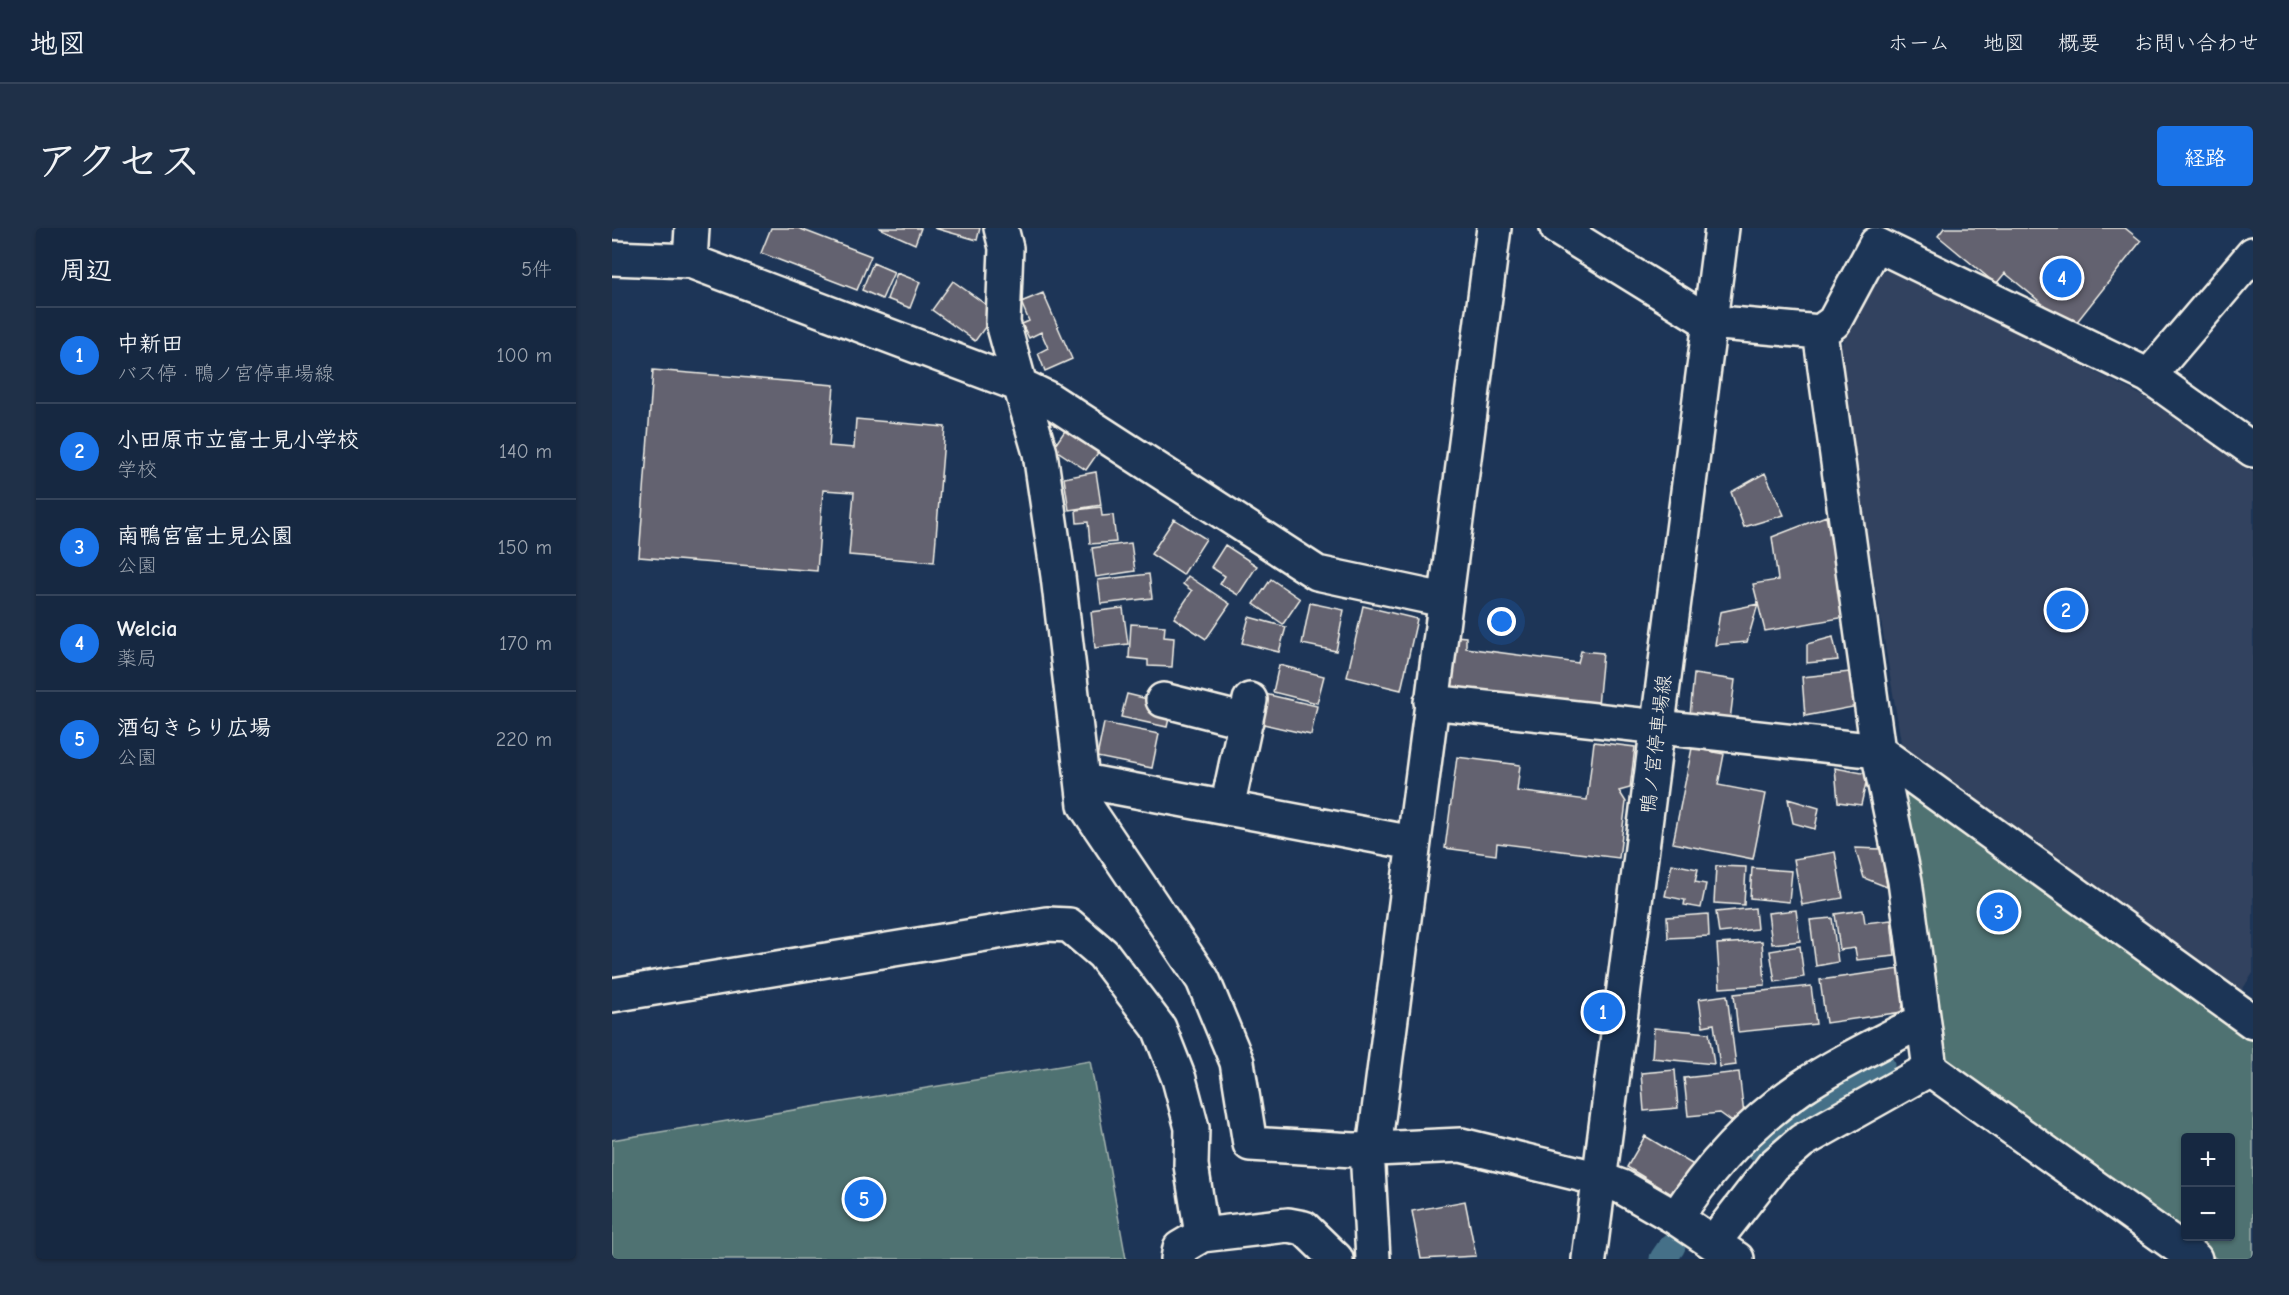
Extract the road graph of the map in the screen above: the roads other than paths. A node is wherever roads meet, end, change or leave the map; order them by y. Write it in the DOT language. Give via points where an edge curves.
graph roads {
  1 [pos="692,228"];
  2 [pos="1001,228"];
  3 [pos="1494,228"];
  4 [pos="1557,228"];
  5 [pos="1722,228"];
  6 [pos="2253,254"];
  7 [pos="612,258"];
  8 [pos="690,261"];
  9 [pos="1709,322"];
  10 [pos="1820,332"];
  11 [pos="2149,376"];
  12 [pos="1020,385"];
  13 [pos="2253,450"];
  14 [pos="1444,600"];
  15 [pos="1163,700"];
  16 [pos="1431,702"];
  17 [pos="1659,727"];
  18 [pos="1878,752"];
  19 [pos="1083,781"];
  20 [pos="1227,808"];
  21 [pos="1413,843"];
  22 [pos="612,995"];
  23 [pos="2249,1011"];
  24 [pos="1922,1021"];
  25 [pos="1930,1069"];
  26 [pos="1371,1149"];
  27 [pos="1599,1179"];
  28 [pos="1676,1218"];
  29 [pos="1202,1235"];
  30 [pos="1720,1252"];
  31 [pos="1178,1259"];
  32 [pos="1336,1259"];
  33 [pos="1373,1259"];
  34 [pos="1589,1259"];
  35 [pos="2195,1259"];
  1 -- 8 [label="street"];
  2 -- 12 [label="street" via="1006,248 1003,322"];
  3 -- 14 [label="street"];
  4 -- 9 [label="street"];
  5 -- 9 [label="street, 鴨ノ宮停車場線"];
  6 -- 11 [label="street"];
  7 -- 8 [label="street"];
  8 -- 12 [label="street"];
  9 -- 10 [label="street"];
  9 -- 17 [label="street, 鴨ノ宮停車場線"];
  10 -- 11 [label="street" via="1833,322 1876,244"];
  10 -- 18 [label="street"];
  11 -- 13 [label="street"];
  12 -- 14 [label="street" via="1047,398 1317,573"];
  12 -- 19 [label="street" via="1040,453"];
  14 -- 16 [label="street"];
  15 -- 20 [label="street" via="1248,710"];
  16 -- 17 [label="street"];
  16 -- 21 [label="street"];
  17 -- 18 [label="street"];
  17 -- 27 [label="street, 鴨ノ宮停車場線"];
  18 -- 23 [label="street"];
  18 -- 24 [label="street" via="1905,881"];
  19 -- 20 [label="street"];
  19 -- 26 [label="street" via="1085,805 1203,980 1237,1062 1250,1144"];
  20 -- 21 [label="street"];
  21 -- 26 [label="street"];
  22 -- 29 [label="street" via="1047,924 1069,925 1103,954 1159,1028 1179,1079 1192,1128 1191,1165"];
  24 -- 25 [label="street"];
  24 -- 28 [label="street" via="1803,1086 1760,1119 1729,1148"];
  25 -- 30 [label="street" via="1802,1141 1773,1166"];
  25 -- 35 [label="street"];
  26 -- 27 [label="street" via="1461,1145"];
  26 -- 33 [label="street"];
  27 -- 28 [label="street" via="1622,1187"];
  27 -- 34 [label="street, 鴨ノ宮停車場線"];
  28 -- 30 [label="street"];
  29 -- 31 [label="street" via="1180,1248"];
  29 -- 32 [label="street" via="1288,1225 1304,1228"];
}
